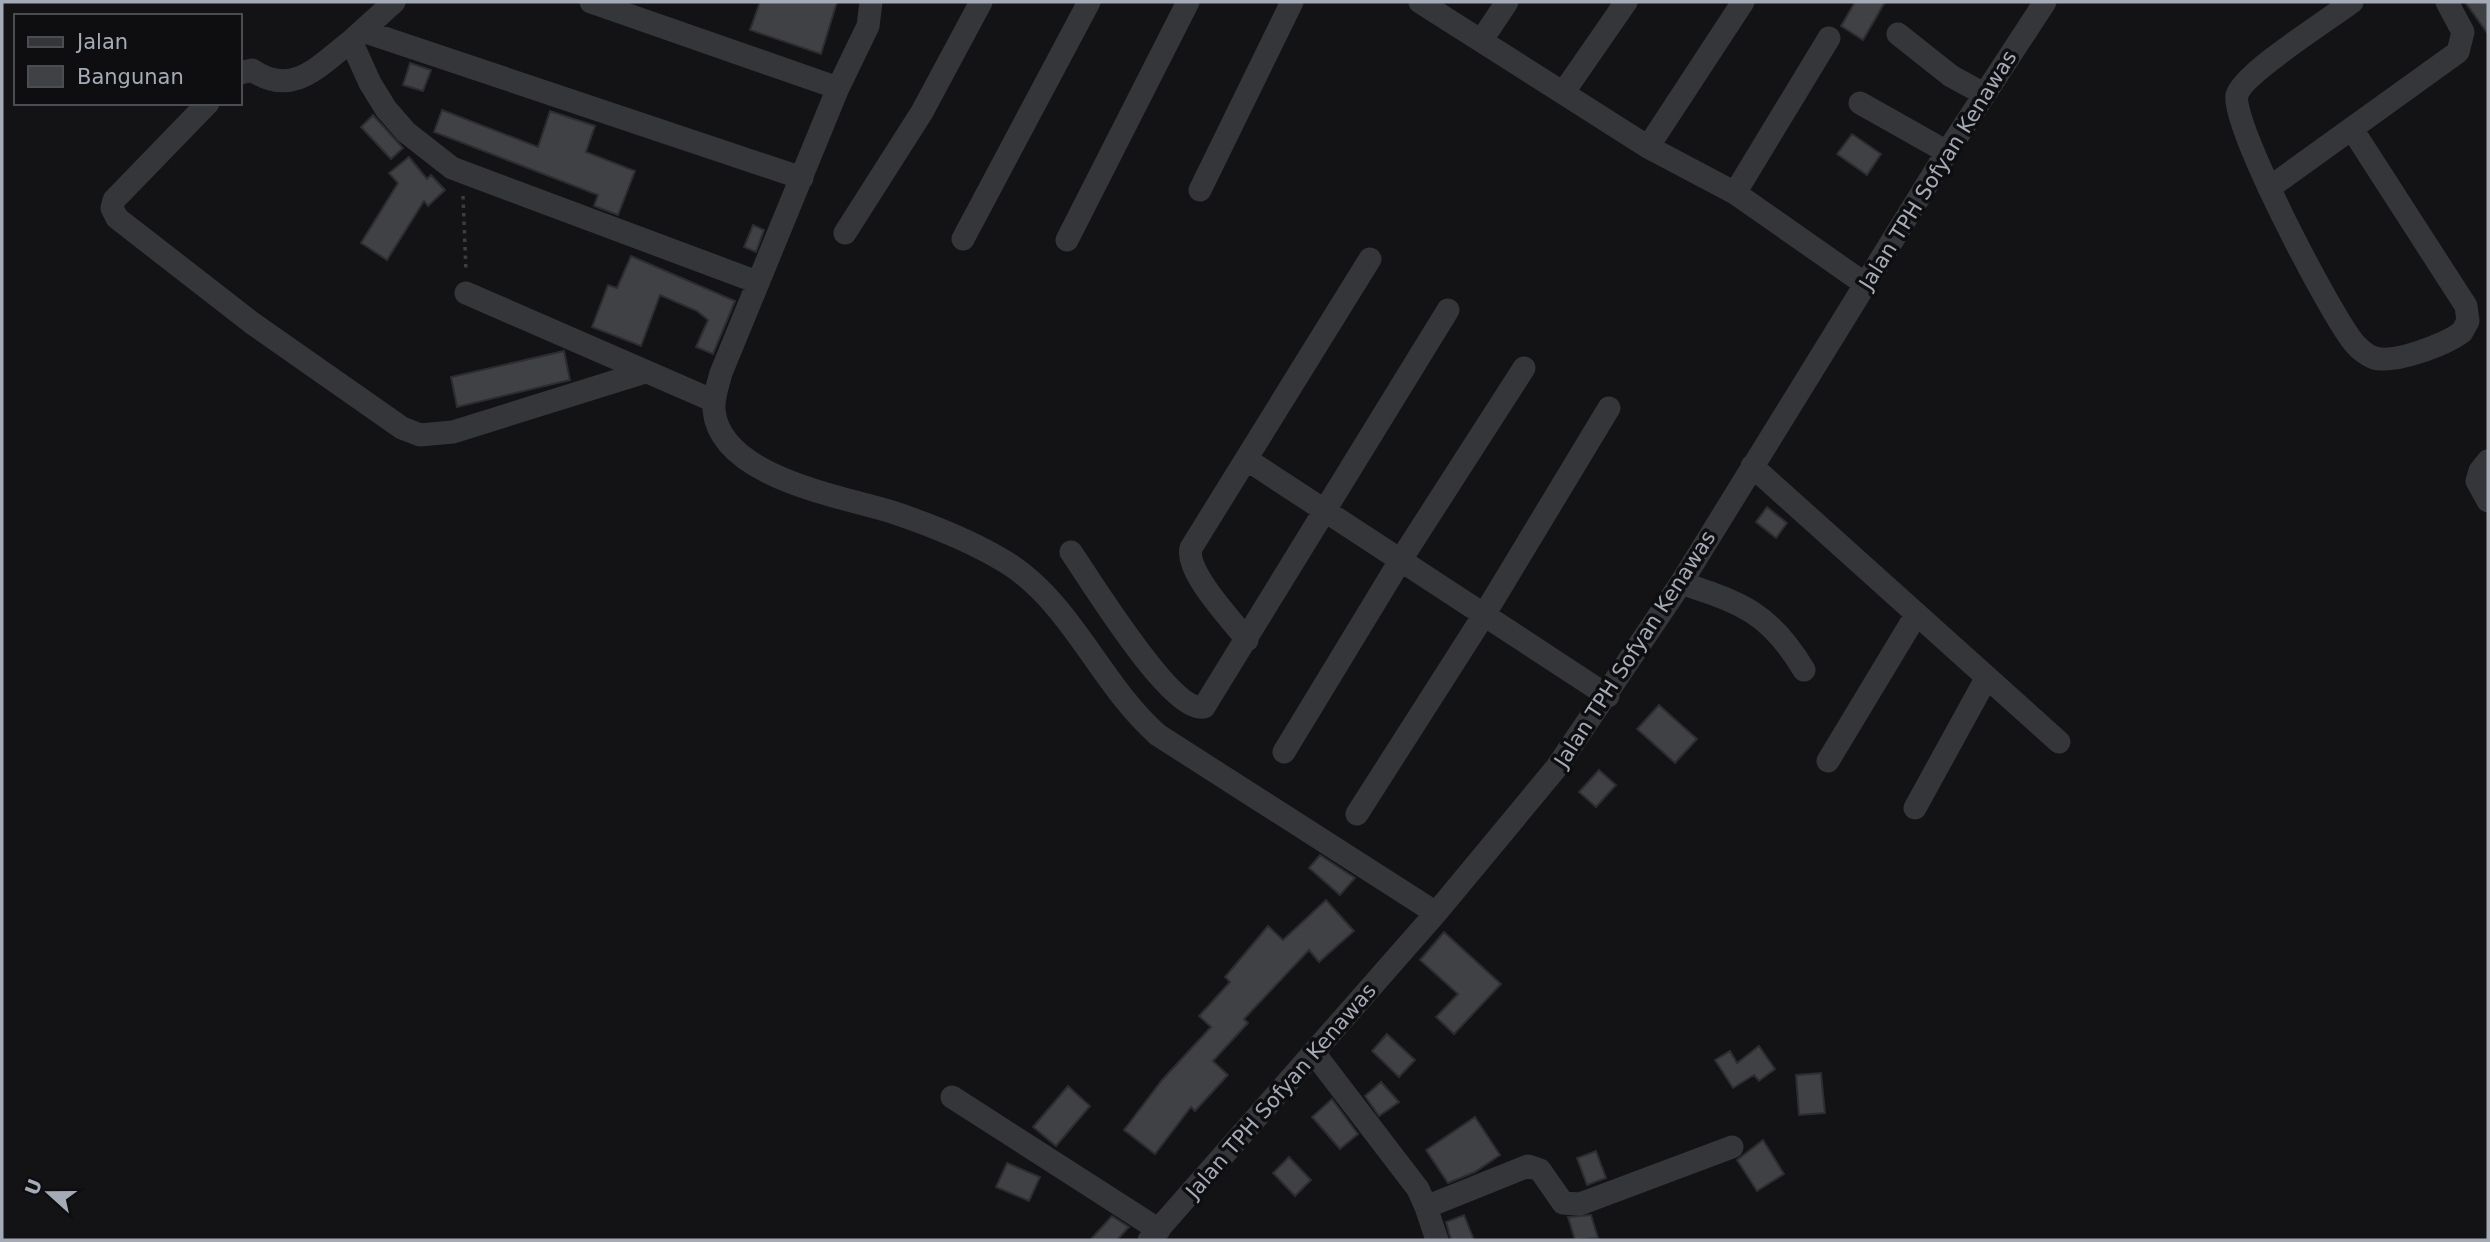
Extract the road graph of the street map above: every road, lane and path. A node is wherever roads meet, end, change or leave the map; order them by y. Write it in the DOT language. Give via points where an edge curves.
graph roads {
  1 [pos="394,2"];
  2 [pos="591,2"];
  3 [pos="871,2"];
  4 [pos="981,2"];
  5 [pos="1089,2"];
  6 [pos="1188,2"];
  7 [pos="1292,2"];
  8 [pos="1420,2"];
  9 [pos="1507,2"];
  10 [pos="1626,2"];
  11 [pos="1743,2"];
  12 [pos="2045,2"];
  13 [pos="2353,2"];
  14 [pos="2447,2"];
  15 [pos="1898,34"];
  16 [pos="357,36"];
  17 [pos="1829,38"];
  18 [pos="1481,41"];
  19 [pos="242,72"];
  20 [pos="838,88"];
  21 [pos="1563,93"];
  22 [pos="1984,94"];
  23 [pos="1860,103"];
  24 [pos="206,105"];
  25 [pos="2352,129"];
  26 [pos="1648,147"];
  27 [pos="1947,152"];
  28 [pos="452,168"];
  29 [pos="802,178"];
  30 [pos="2269,188"];
  31 [pos="1200,190"];
  32 [pos="1735,193"];
  33 [pos="845,233"];
  34 [pos="963,239"];
  35 [pos="1067,240"];
  36 [pos="1370,259"];
  37 [pos="757,282"];
  38 [pos="1865,284"];
  39 [pos="466,293"];
  40 [pos="1448,310"];
  41 [pos="1524,368"];
  42 [pos="645,372"];
  43 [pos="714,401"];
  44 [pos="1609,408"];
  45 [pos="1246,459"];
  46 [pos="2488,461"];
  47 [pos="1752,466"];
  48 [pos="2488,501"];
  49 [pos="1324,511"];
  50 [pos="1070,552"];
  51 [pos="1401,561"];
  52 [pos="1681,583"];
  53 [pos="1484,615"];
  54 [pos="1916,615"];
  55 [pos="1247,640"];
  56 [pos="1804,670"];
  57 [pos="1987,677"];
  58 [pos="1608,696"];
  59 [pos="2059,742"];
  60 [pos="1284,752"];
  61 [pos="1828,761"];
  62 [pos="1915,808"];
  63 [pos="1357,814"];
  64 [pos="1436,913"];
  65 [pos="1314,1053"];
  66 [pos="952,1097"];
  67 [pos="1732,1147"];
  68 [pos="1426,1207"];
  69 [pos="1154,1235"];
  70 [pos="1437,1240"];
  1 -- 16 [label="street"];
  2 -- 20 [label="street"];
  3 -- 20 [label="street" via="868,26"];
  4 -- 33 [label="street" via="922,112"];
  5 -- 34 [label="street"];
  6 -- 35 [label="street"];
  7 -- 31 [label="street"];
  8 -- 18 [label="street"];
  9 -- 18 [label="street"];
  10 -- 21 [label="street"];
  11 -- 26 [label="street"];
  12 -- 22 [label="street, Jalan TPH Sofyan Kenawas"];
  13 -- 30 [label="street" via="2254,72 2240,88 2237,108"];
  14 -- 25 [label="street" via="2463,32 2458,52"];
  15 -- 22 [label="street" via="1951,76"];
  16 -- 19 [label="street" via="314,70 284,83 264,79 252,70"];
  16 -- 28 [label="street" via="370,83 386,109 406,132"];
  16 -- 29 [label="street"];
  17 -- 32 [label="street"];
  18 -- 21 [label="street"];
  20 -- 29 [label="street"];
  21 -- 26 [label="street"];
  22 -- 27 [label="street, Jalan TPH Sofyan Kenawas"];
  23 -- 27 [label="street"];
  24 -- 42 [label="street" via="114,200 117,218 252,323 402,428 420,435 453,432"];
  25 -- 30 [label="street"];
  25 -- 30 [label="street" via="2466,306 2468,321 2456,337 2399,358 2370,356 2355,344 2321,289"];
  26 -- 32 [label="street"];
  27 -- 38 [label="street, Jalan TPH Sofyan Kenawas"];
  28 -- 37 [label="street"];
  28 -- 39 [label="path" via="463,189"];
  29 -- 37 [label="street"];
  32 -- 38 [label="street"];
  36 -- 45 [label="street"];
  37 -- 43 [label="street"];
  38 -- 47 [label="street, Jalan TPH Sofyan Kenawas"];
  39 -- 42 [label="street"];
  40 -- 49 [label="street"];
  41 -- 51 [label="street"];
  42 -- 43 [label="street"];
  43 -- 64 [label="street" via="717,426 726,440 759,468 923,523 1009,564 1057,608 1116,692 1158,735"];
  44 -- 53 [label="street"];
  45 -- 49 [label="street"];
  45 -- 55 [label="street" via="1189,556 1194,570"];
  46 -- 48 [label="street" via="2477,481"];
  47 -- 52 [label="street, Jalan TPH Sofyan Kenawas"];
  47 -- 54 [label="street"];
  49 -- 51 [label="street"];
  49 -- 55 [label="street"];
  50 -- 55 [label="street" via="1157,675 1191,706 1208,703"];
  51 -- 53 [label="street"];
  51 -- 60 [label="street"];
  52 -- 56 [label="street" via="1740,604 1763,619"];
  52 -- 58 [label="street, Jalan TPH Sofyan Kenawas"];
  53 -- 58 [label="street"];
  53 -- 63 [label="street"];
  54 -- 57 [label="street"];
  54 -- 61 [label="street"];
  57 -- 59 [label="street"];
  57 -- 62 [label="street"];
  58 -- 64 [label="street, Jalan TPH Sofyan Kenawas" via="1557,767"];
  64 -- 65 [label="street, Jalan TPH Sofyan Kenawas"];
  65 -- 68 [label="street" via="1418,1189"];
  65 -- 69 [label="street, Jalan TPH Sofyan Kenawas"];
  66 -- 69 [label="street"];
  67 -- 68 [label="street" via="1580,1204 1563,1203 1540,1170 1528,1166"];
  68 -- 70 [label="street"];
}
